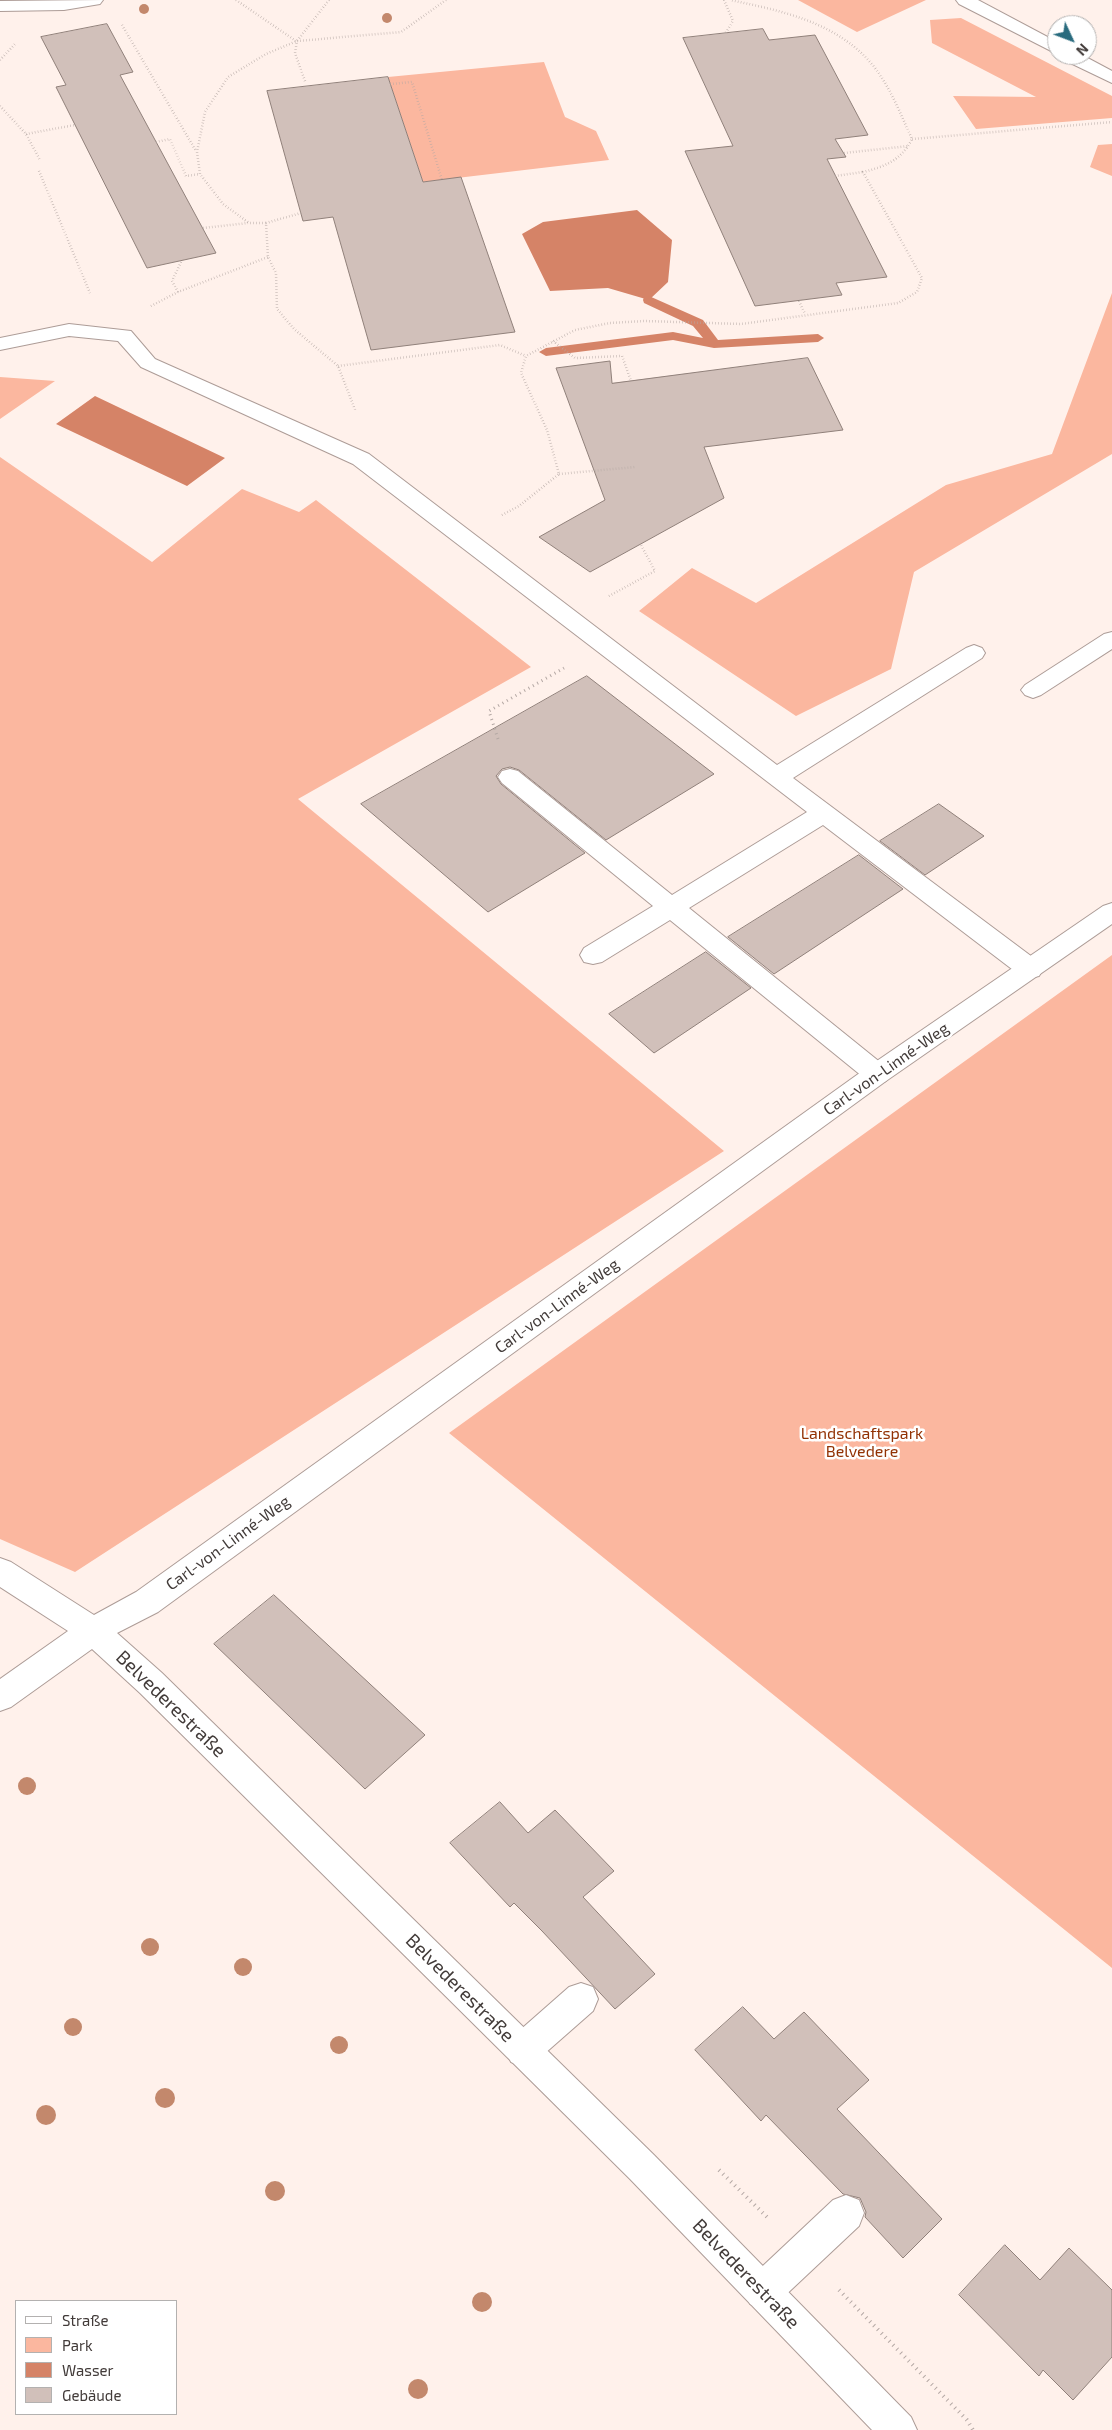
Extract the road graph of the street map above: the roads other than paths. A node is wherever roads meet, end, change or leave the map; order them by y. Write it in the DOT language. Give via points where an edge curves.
graph roads {
  1 [pos="94,0"];
  2 [pos="964,0"];
  3 [pos="0,6"];
  4 [pos="1047,44"];
  5 [pos="1087,65"];
  6 [pos="1112,78"];
  7 [pos="0,344"];
  8 [pos="1112,639"];
  9 [pos="974,653"];
  10 [pos="1033,690"];
  11 [pos="510,777"];
  12 [pos="776,777"];
  13 [pos="824,813"];
  14 [pos="671,907"];
  15 [pos="1112,912"];
  16 [pos="594,955"];
  17 [pos="1030,969"];
  18 [pos="877,1074"];
  19 [pos="0,1571"];
  20 [pos="93,1631"];
  21 [pos="0,1697"];
  22 [pos="581,1999"];
  23 [pos="523,2050"];
  24 [pos="846,2213"];
  25 [pos="763,2291"];
  26 [pos="898,2430"];
  1 -- 3 [label="street" via="64,5"];
  2 -- 4 [label="street"];
  5 -- 6 [label="street"];
  7 -- 12 [label="street" via="69,330 122,328 148,363 361,459"];
  8 -- 10 [label="street"];
  9 -- 12 [label="street"];
  11 -- 14 [label="street"];
  12 -- 13 [label="street"];
  13 -- 14 [label="street"];
  13 -- 17 [label="street"];
  14 -- 16 [label="street"];
  14 -- 18 [label="street"];
  15 -- 17 [label="street, Carl-von-Linné-Weg"];
  17 -- 18 [label="street, Carl-von-Linné-Weg"];
  18 -- 20 [label="street, Carl-von-Linné-Weg" via="155,1596"];
  19 -- 20 [label="street, Belvederestraße"];
  20 -- 21 [label="street, Carl-von-Linné-Weg"];
  20 -- 23 [label="street, Belvederestraße" via="151,1683"];
  22 -- 23 [label="street"];
  23 -- 25 [label="street, Belvederestraße"];
  24 -- 25 [label="street"];
  25 -- 26 [label="street, Belvederestraße"];
}
